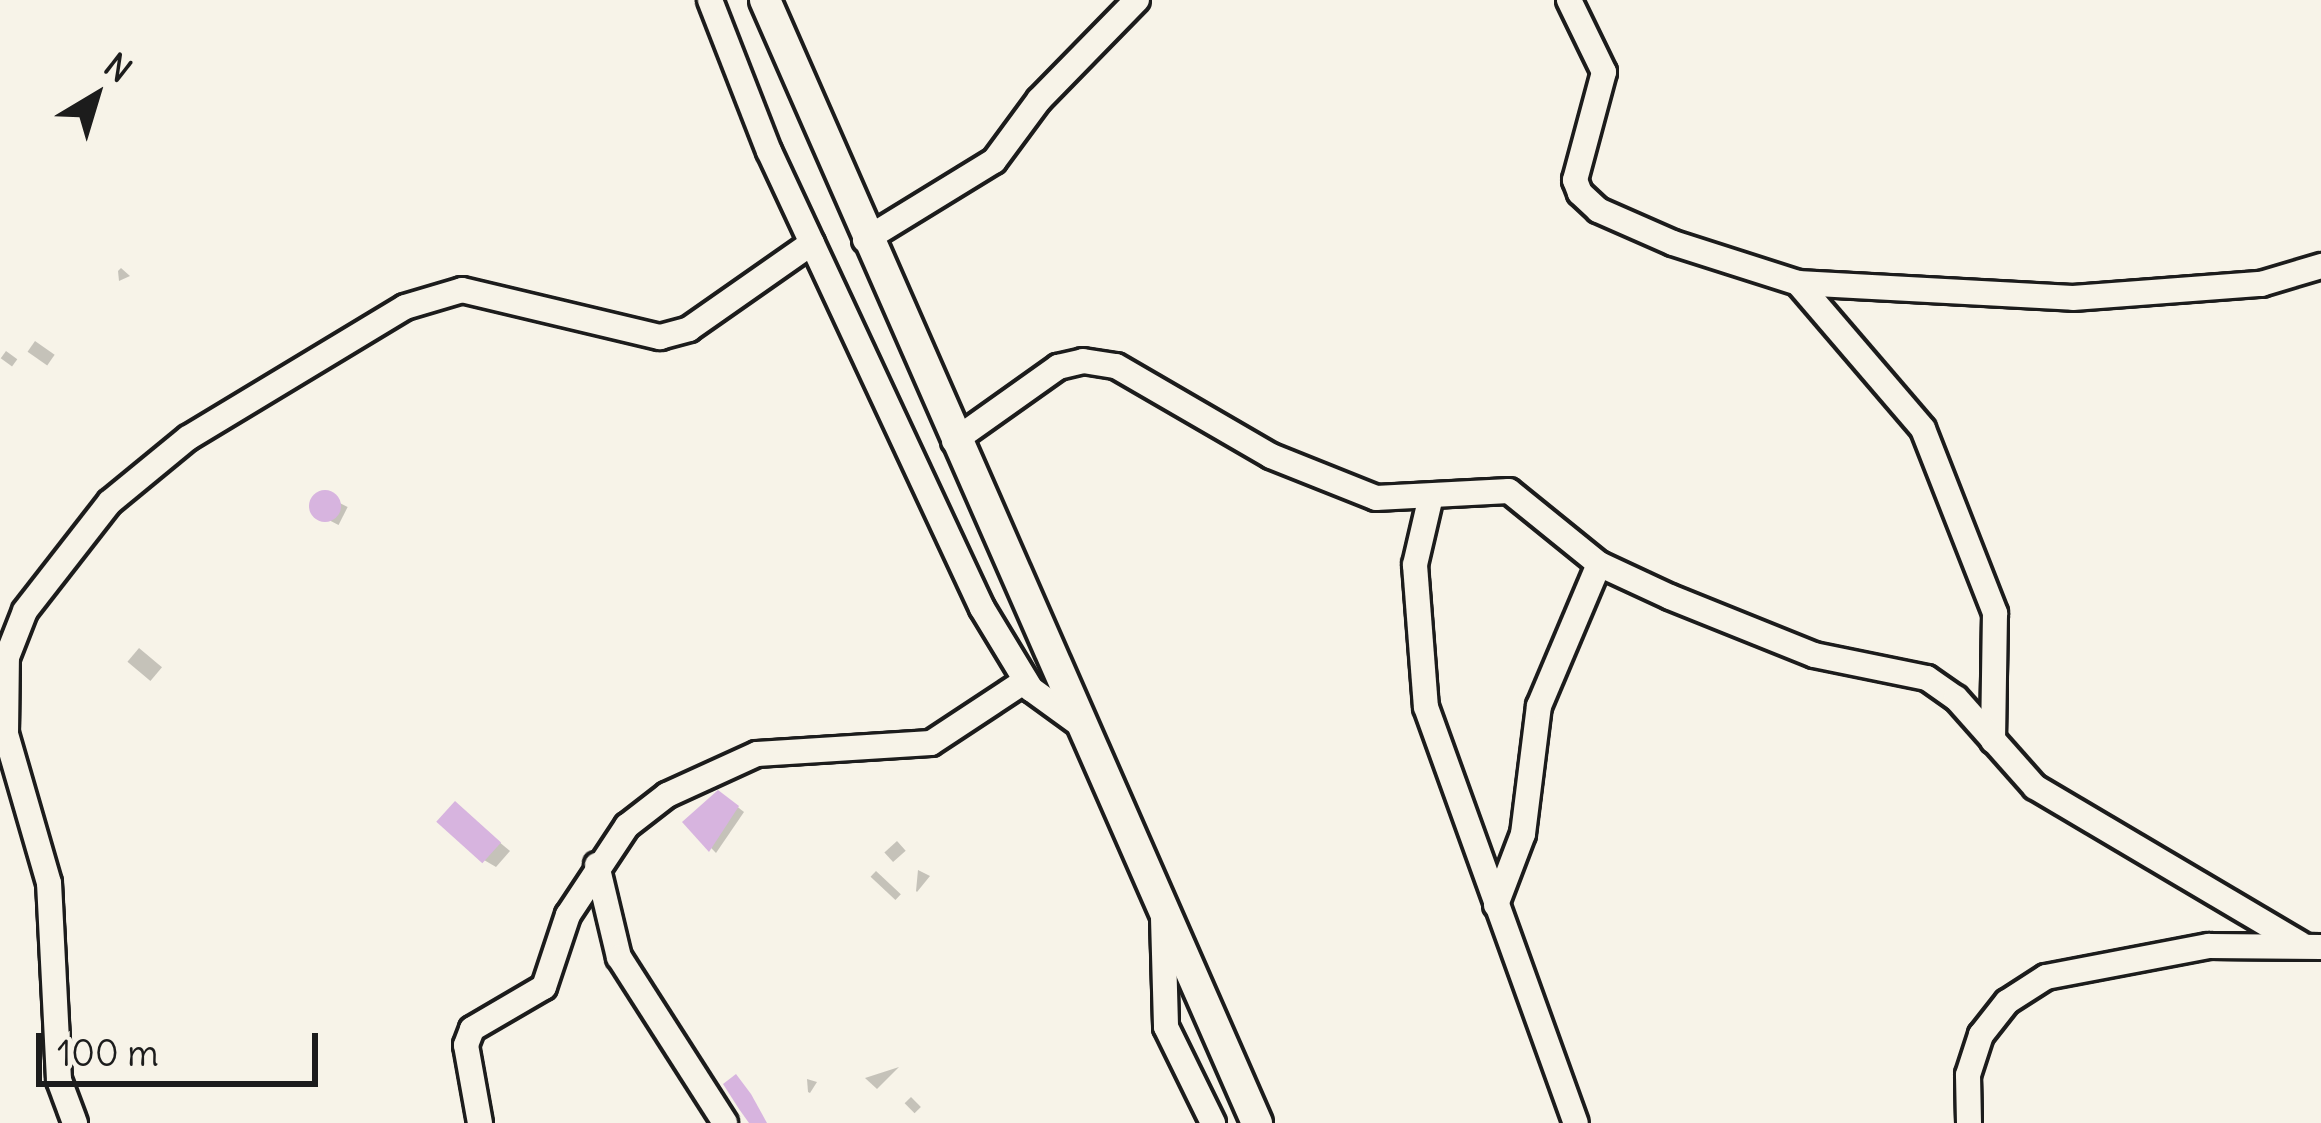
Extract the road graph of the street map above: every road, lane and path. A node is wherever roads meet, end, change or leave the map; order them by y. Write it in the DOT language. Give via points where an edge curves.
graph roads {
  1 [pos="710,0"];
  2 [pos="765,0"];
  3 [pos="1137,0"];
  4 [pos="1569,0"];
  5 [pos="865,240"];
  6 [pos="812,243"];
  7 [pos="2321,266"];
  8 [pos="1798,283"];
  9 [pos="954,441"];
  10 [pos="1431,496"];
  11 [pos="1599,564"];
  12 [pos="7,631"];
  13 [pos="1025,682"];
  14 [pos="1082,726"];
  15 [pos="1994,741"];
  16 [pos="597,865"];
  17 [pos="1496,905"];
  18 [pos="1163,918"];
  19 [pos="2311,946"];
  20 [pos="75,1123"];
  21 [pos="480,1123"];
  22 [pos="725,1123"];
  23 [pos="1214,1123"];
  24 [pos="1258,1123"];
  25 [pos="1576,1123"];
  26 [pos="1969,1123"];
  1 -- 6 [label="street"];
  2 -- 5 [label="main road"];
  3 -- 5 [label="street" via="1039,100 994,161"];
  4 -- 8 [label="street" via="1604,72 1575,181 1580,194 1673,242"];
  5 -- 9 [label="main road"];
  6 -- 12 [label="street" via="689,329 660,338 463,290 405,307 188,438 110,502"];
  6 -- 13 [label="street" via="954,551"];
  7 -- 8 [label="street" via="2261,284 2074,298"];
  8 -- 15 [label="street" via="1923,429 1995,613"];
  9 -- 10 [label="street" via="1058,367 1083,361 1116,366 1319,478 1376,498"];
  9 -- 14 [label="main road"];
  10 -- 11 [label="street" via="1509,491"];
  10 -- 17 [label="street" via="1414,565 1426,707"];
  11 -- 15 [label="street" via="1814,655 1927,678"];
  11 -- 17 [label="street" via="1539,706 1523,834"];
  12 -- 20 [label="street" via="6,734 49,883 59,1080"];
  13 -- 14 [label="street"];
  13 -- 16 [label="street" via="931,743 758,754 722,768 627,826"];
  14 -- 18 [label="main road"];
  15 -- 19 [label="street" via="2035,787"];
  16 -- 21 [label="street" via="568,915 544,987 472,1029 466,1045"];
  16 -- 22 [label="street" via="619,957"];
  17 -- 25 [label="street"];
  18 -- 23 [label="street" via="1166,1027"];
  18 -- 24 [label="main road"];
  19 -- 26 [label="street" via="2209,946 2046,977 2008,1002 1981,1034 1968,1076"];
}
